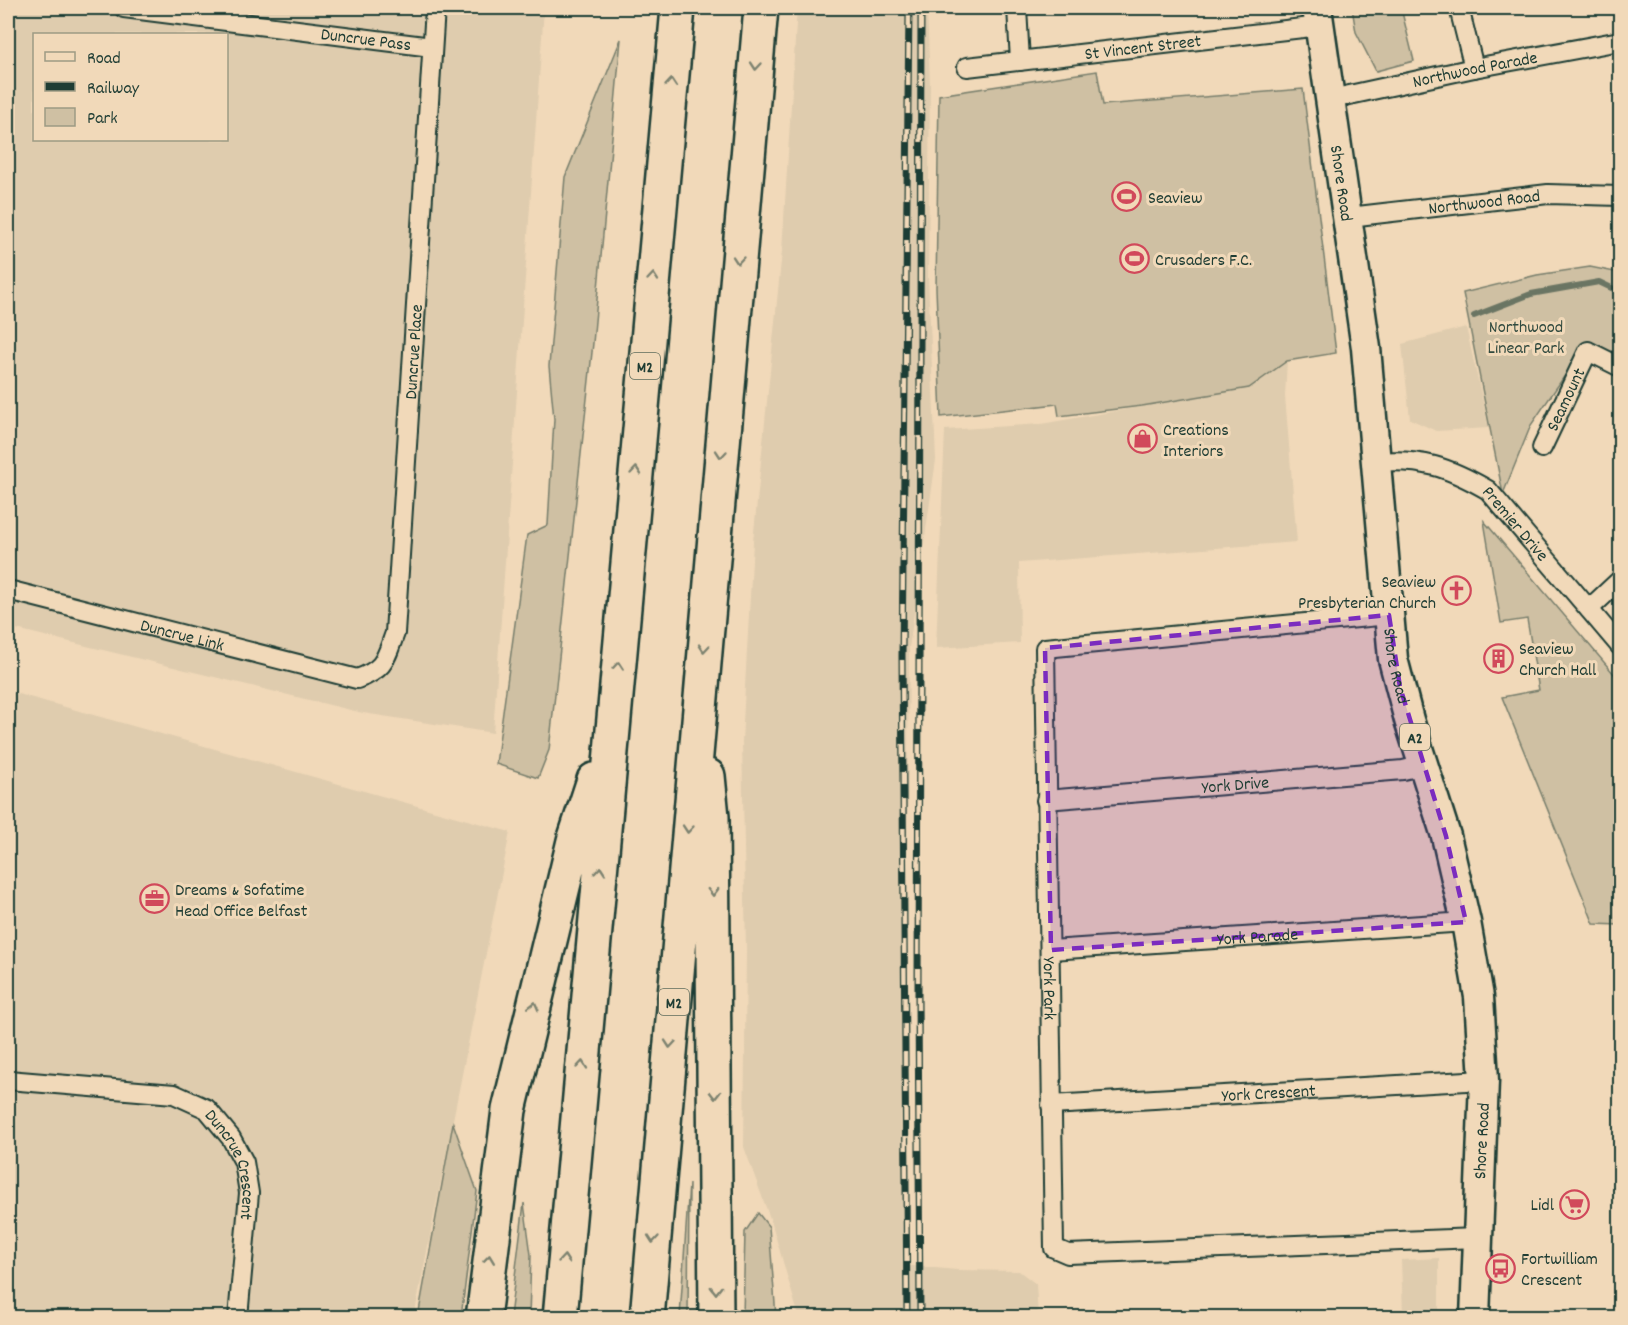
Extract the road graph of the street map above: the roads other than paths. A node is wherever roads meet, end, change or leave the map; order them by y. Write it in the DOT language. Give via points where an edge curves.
graph roads {
  1 [pos="123,8"];
  2 [pos="435,8"];
  3 [pos="678,8"];
  4 [pos="761,8"];
  5 [pos="1017,8"];
  6 [pos="1459,8"];
  7 [pos="1319,17"];
  8 [pos="1620,41"];
  9 [pos="432,47"];
  10 [pos="1020,61"];
  11 [pos="967,67"];
  12 [pos="1474,68"];
  13 [pos="1331,99"];
  14 [pos="1620,196"];
  15 [pos="1349,217"];
  16 [pos="1620,367"];
  17 [pos="1542,448"];
  18 [pos="1376,462"];
  19 [pos="1620,580"];
  20 [pos="8,590"];
  21 [pos="1589,609"];
  22 [pos="1389,615"];
  23 [pos="1620,646"];
  24 [pos="357,679"];
  25 [pos="700,687"];
  26 [pos="613,724"];
  27 [pos="1425,765"];
  28 [pos="1046,800"];
  29 [pos="1466,922"];
  30 [pos="1051,950"];
  31 [pos="8,1080"];
  32 [pos="1484,1080"];
  33 [pos="1051,1106"];
  34 [pos="1477,1238"];
  35 [pos="238,1317"];
  36 [pos="483,1317"];
  37 [pos="560,1317"];
  38 [pos="647,1317"];
  39 [pos="716,1317"];
  40 [pos="1475,1317"];
  1 -- 9 [label="street, Duncrue Pass"];
  2 -- 9 [label="street, Duncrue Place"];
  26 -- 3 [label="highway, M2, one-way"];
  4 -- 25 [label="highway, M2, one-way"];
  5 -- 10 [label="street"];
  6 -- 12 [label="street"];
  7 -- 10 [label="street, St Vincent Street"];
  7 -- 13 [label="main road, Shore Road / A2"];
  8 -- 12 [label="street, Northwood Parade"];
  9 -- 24 [label="street, Duncrue Place" via="416,351 395,633 376,672"];
  10 -- 11 [label="street, St Vincent Street"];
  12 -- 13 [label="street, Northwood Parade"];
  13 -- 15 [label="main road, Shore Road / A2"];
  14 -- 15 [label="street, Northwood Road" via="1548,194"];
  15 -- 18 [label="main road, Shore Road / A2"];
  16 -- 17 [label="street, Seamount" via="1588,351"];
  18 -- 21 [label="street, Premier Drive" via="1411,460 1437,465 1488,490"];
  18 -- 22 [label="main road, Shore Road / A2"];
  19 -- 21 [label="street"];
  20 -- 24 [label="street, Duncrue Link"];
  21 -- 23 [label="street, Premier Drive"];
  22 -- 27 [label="main road, Shore Road / A2" via="1400,687"];
  22 -- 28 [label="street, York Park" via="1045,648"];
  25 -- 38 [label="highway, M2, one-way"];
  25 -- 39 [label="highway, one-way" via="712,817"];
  36 -- 26 [label="highway, one-way" via="509,1110 574,841"];
  37 -- 26 [label="highway, M2, one-way"];
  27 -- 28 [label="street, York Drive"];
  27 -- 29 [label="main road, Shore Road / A2"];
  28 -- 30 [label="street, York Park"];
  29 -- 30 [label="street, York Parade"];
  29 -- 32 [label="main road, Shore Road / A2" via="1479,997"];
  30 -- 33 [label="street, York Park"];
  31 -- 35 [label="street, Duncrue Crescent" via="174,1094 207,1108 244,1162 249,1193"];
  32 -- 33 [label="street, York Crescent"];
  32 -- 34 [label="main road, Shore Road / A2"];
  33 -- 34 [label="street, York Park" via="1054,1248 1068,1254"];
  34 -- 40 [label="main road, Shore Road / A2"];
}
